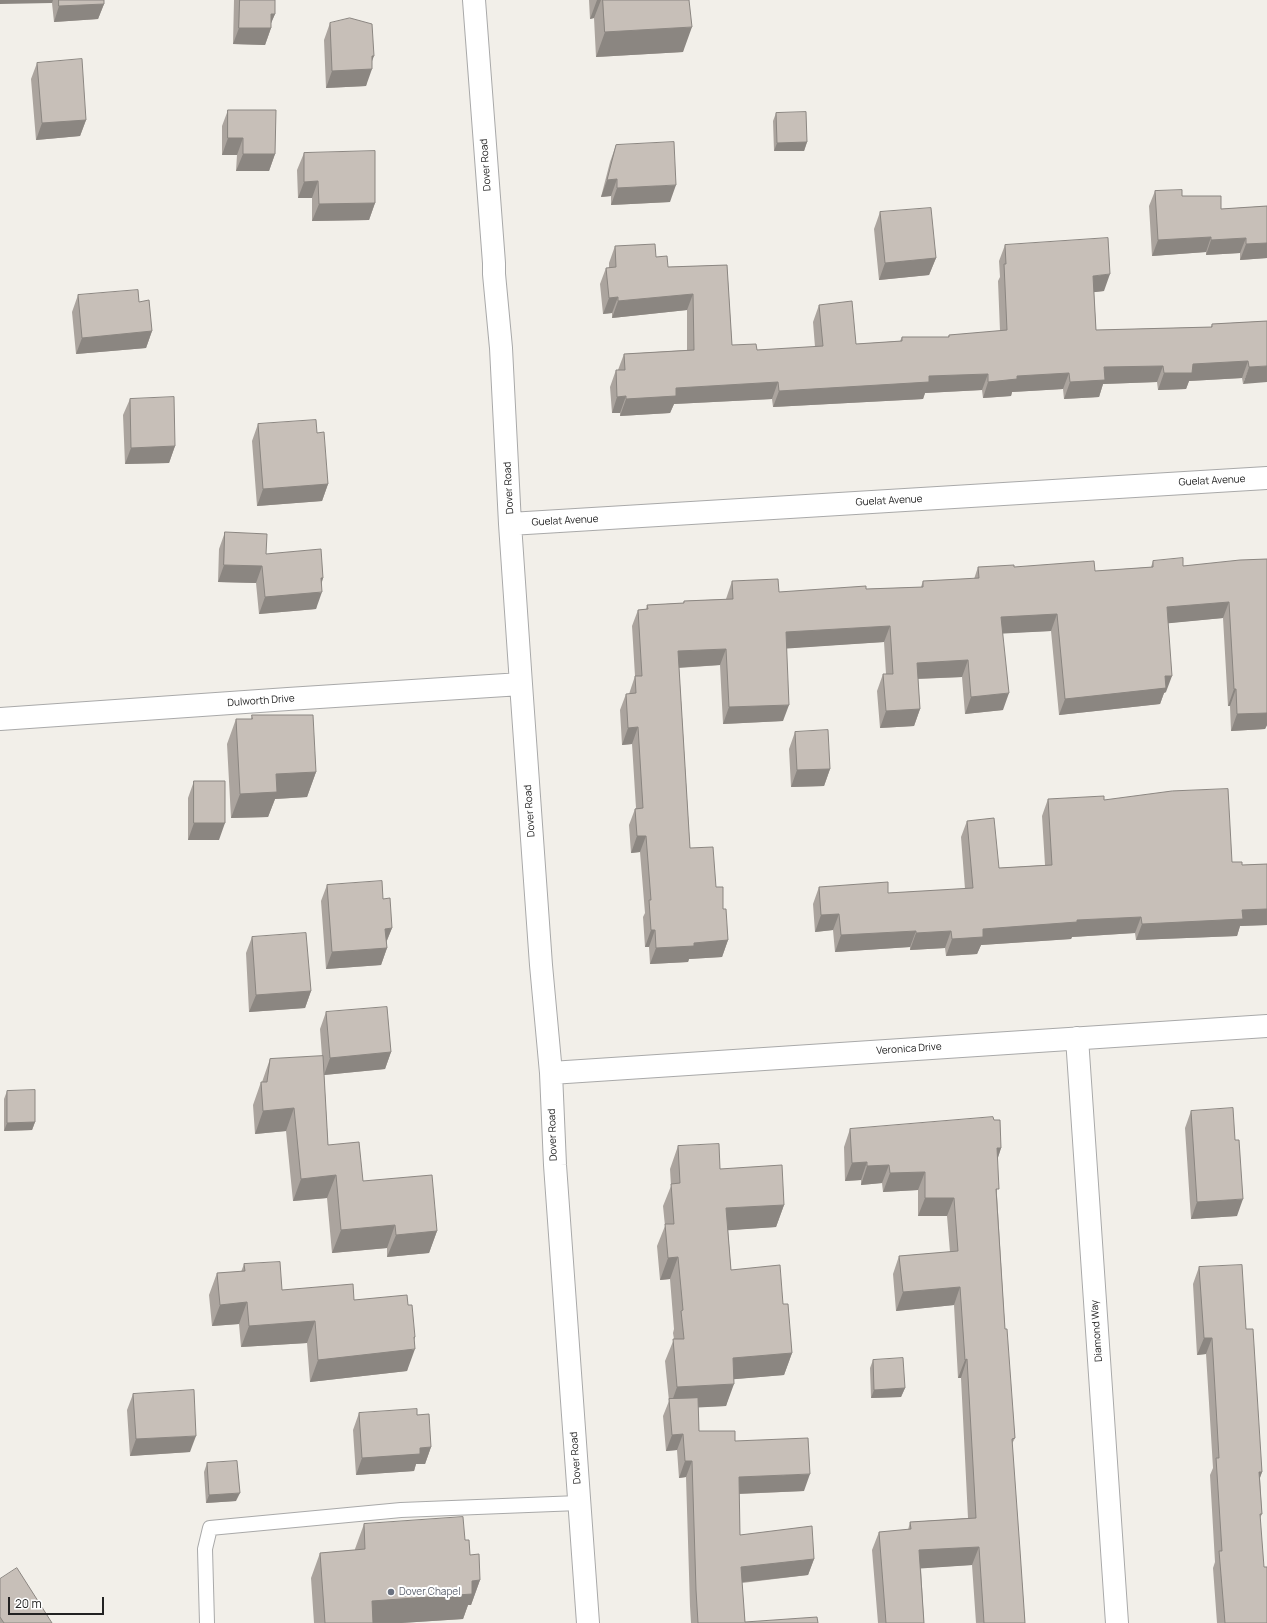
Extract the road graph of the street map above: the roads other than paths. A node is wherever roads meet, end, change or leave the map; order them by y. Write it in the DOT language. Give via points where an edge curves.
graph roads {
  1 [pos="474,0"];
  2 [pos="1267,478"];
  3 [pos="510,524"];
  4 [pos="521,684"];
  5 [pos="0,720"];
  6 [pos="1267,1026"];
  7 [pos="1077,1038"];
  8 [pos="551,1072"];
  9 [pos="579,1503"];
  10 [pos="207,1623"];
  11 [pos="588,1623"];
  12 [pos="1117,1623"];
  1 -- 3 [label="street, Dover Road" via="494,274 502,348"];
  2 -- 3 [label="street, Guelat Avenue"];
  3 -- 4 [label="street, Dover Road"];
  4 -- 5 [label="street, Dulworth Drive"];
  4 -- 8 [label="street, Dover Road"];
  6 -- 7 [label="street, Veronica Drive"];
  7 -- 8 [label="street, Veronica Drive"];
  7 -- 12 [label="street, Diamond Way"];
  8 -- 9 [label="street, Dover Road" via="554,1165"];
  9 -- 10 [label="lane" via="401,1510 210,1528 205,1549"];
  9 -- 11 [label="street, Dover Road"];
}
